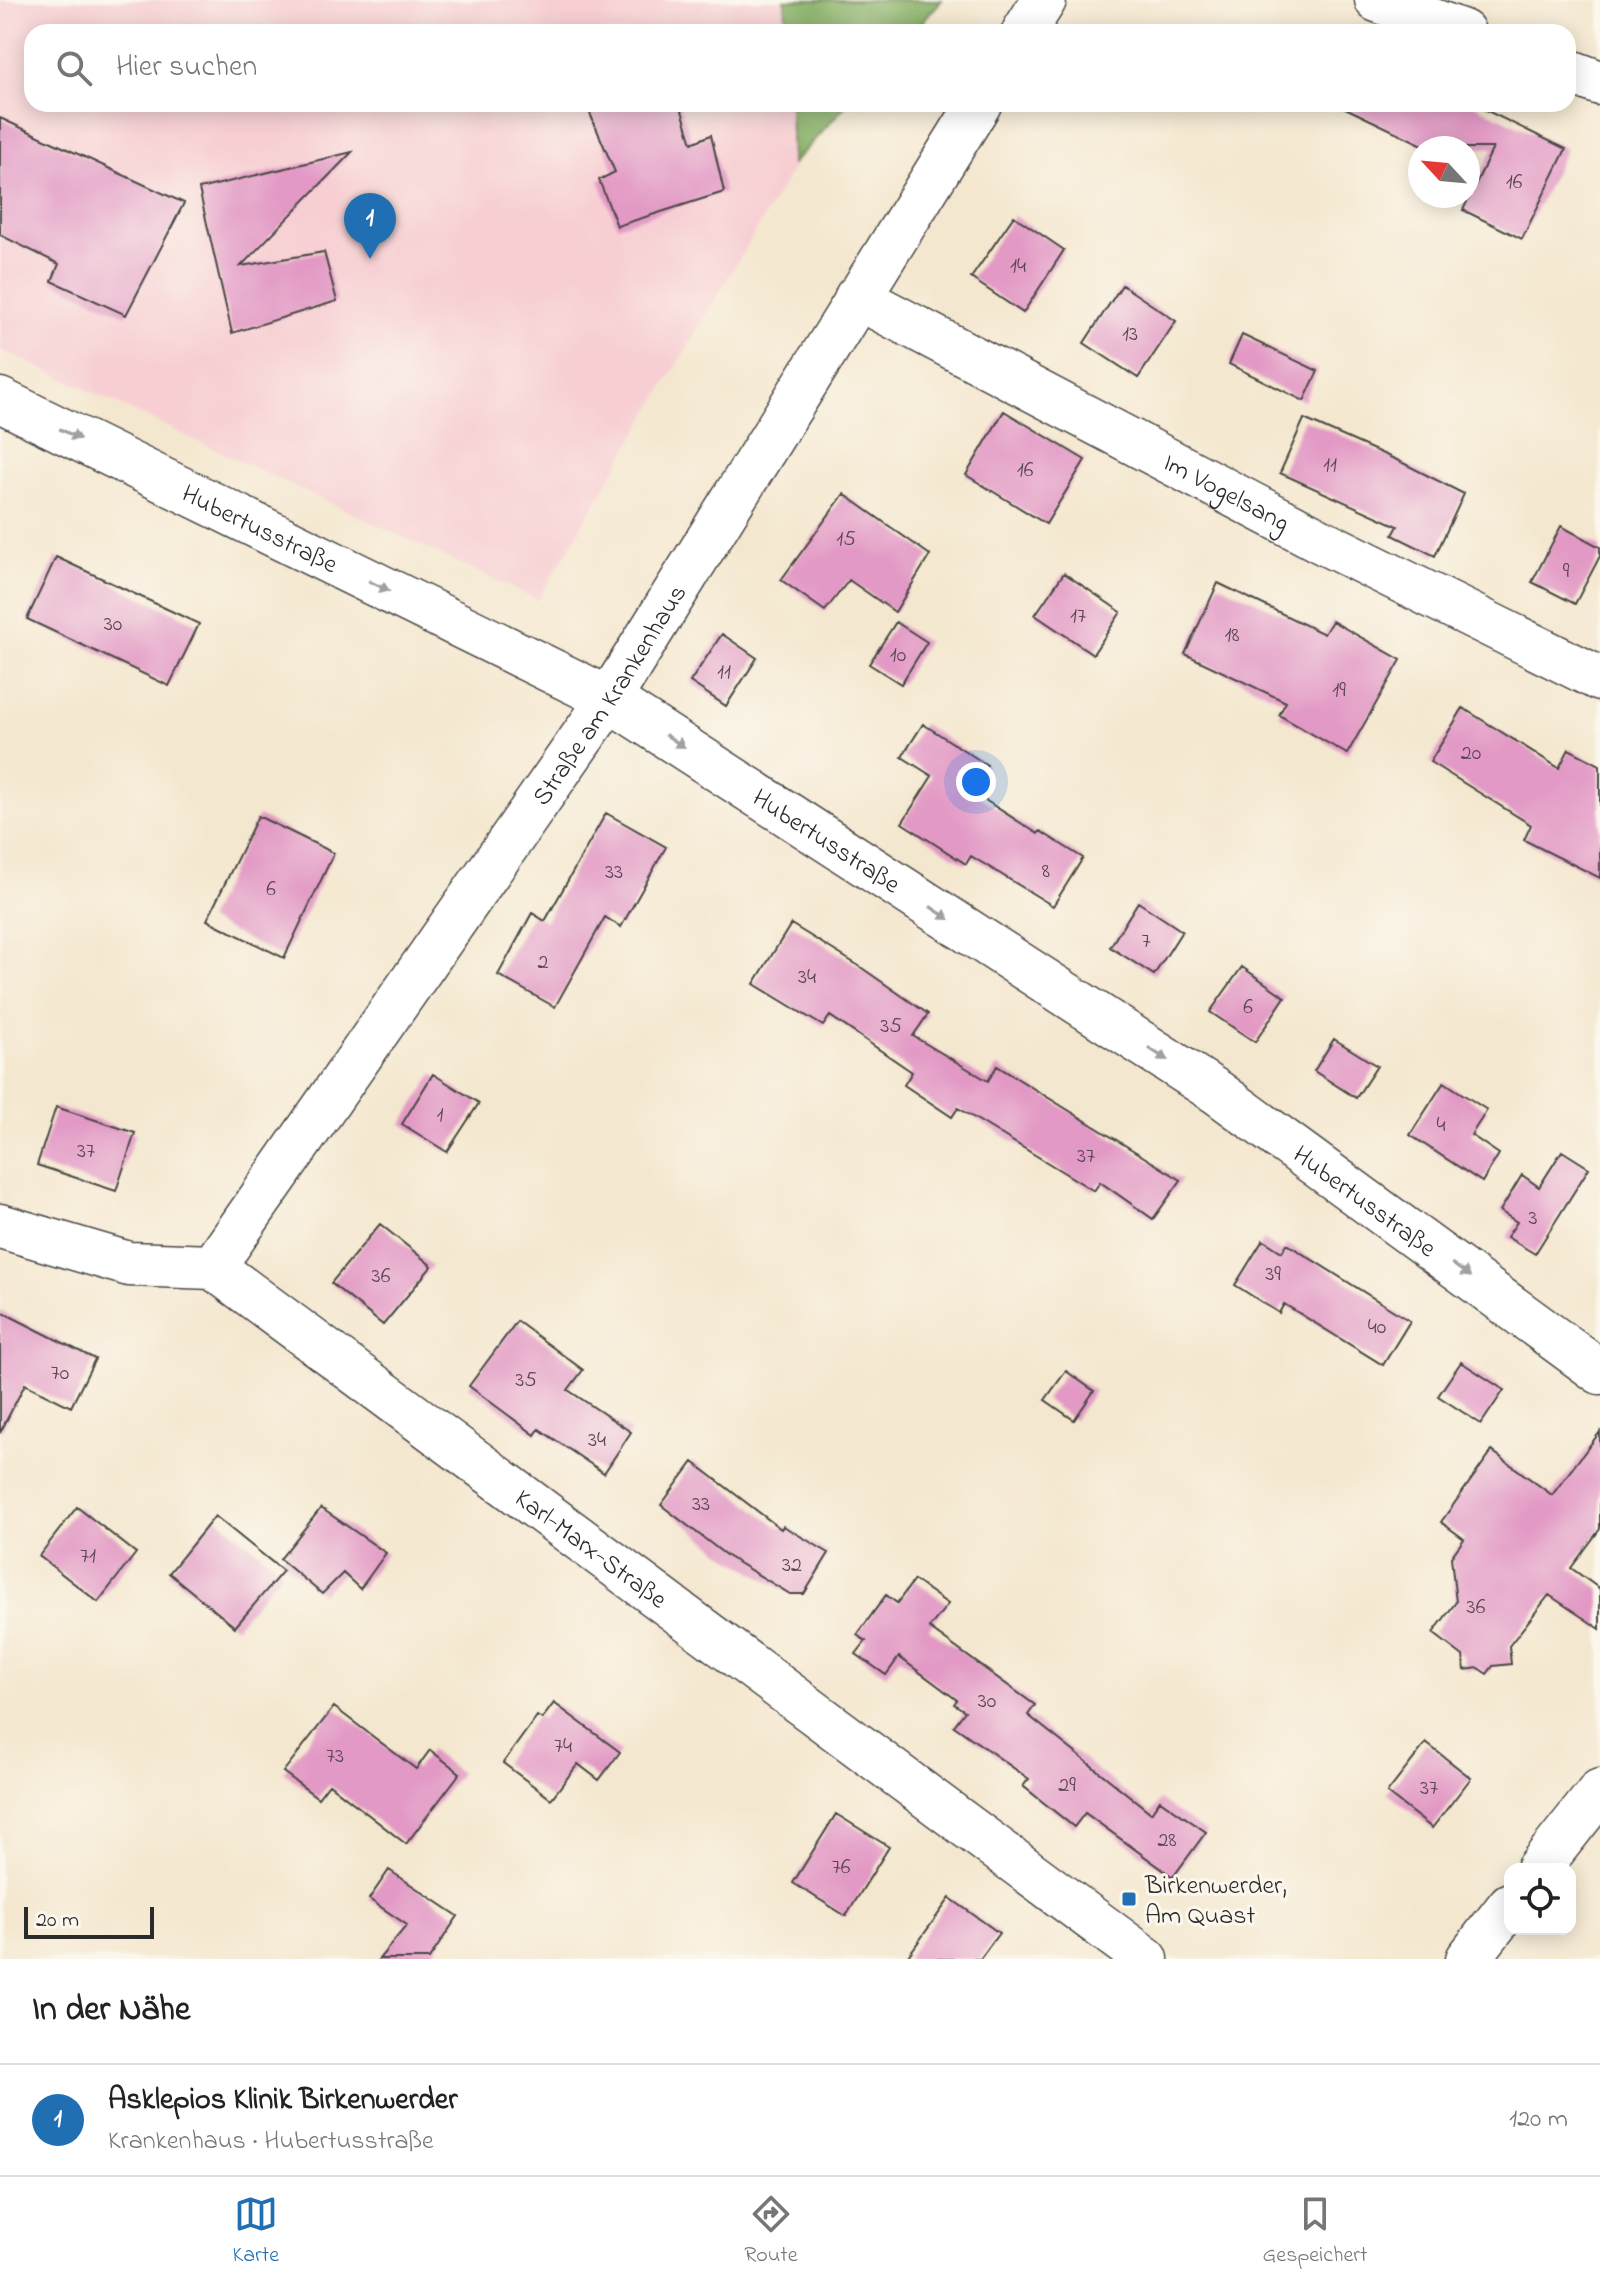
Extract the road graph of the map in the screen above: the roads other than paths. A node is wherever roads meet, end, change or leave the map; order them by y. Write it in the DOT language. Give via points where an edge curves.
graph roads {
  1 [pos="1044,0"];
  2 [pos="1377,0"];
  3 [pos="1029,24"];
  4 [pos="1442,24"];
  5 [pos="1576,74"];
  6 [pos="1600,83"];
  7 [pos="974,112"];
  8 [pos="857,297"];
  9 [pos="0,400"];
  10 [pos="1600,679"];
  11 [pos="609,699"];
  12 [pos="0,1226"];
  13 [pos="213,1267"];
  14 [pos="1600,1372"];
  15 [pos="1600,1791"];
  16 [pos="1543,1863"];
  17 [pos="1504,1913"];
  18 [pos="1146,1959"];
  19 [pos="1468,1959"];
  1 -- 3 [label="street"];
  2 -- 4 [label="street"];
  5 -- 6 [label="street"];
  7 -- 8 [label="street, Straße am Krankenhaus"];
  8 -- 10 [label="street, Im Vogelsang" via="1321,541"];
  8 -- 11 [label="street, Straße am Krankenhaus"];
  9 -- 11 [label="street, Hubertusstraße, one-way"];
  11 -- 13 [label="street, Straße am Krankenhaus"];
  11 -- 14 [label="street, Hubertusstraße, one-way" via="1217,1092"];
  12 -- 13 [label="street" via="129,1264"];
  13 -- 18 [label="street, Karl-Marx-Straße"];
  15 -- 16 [label="street"];
  17 -- 19 [label="street"];
}
